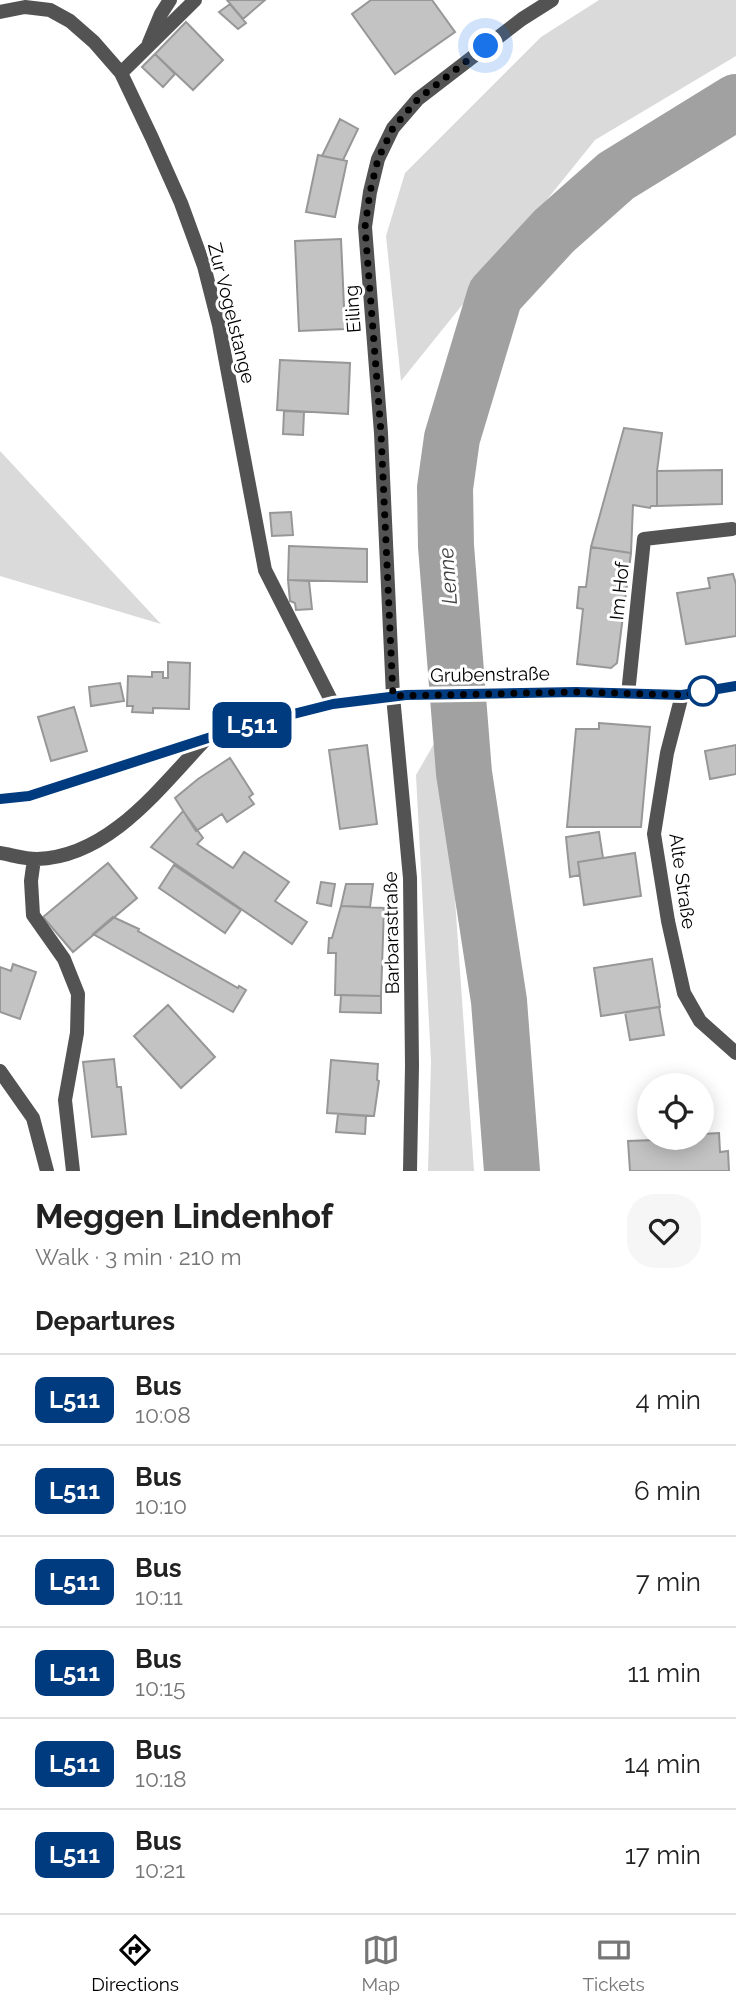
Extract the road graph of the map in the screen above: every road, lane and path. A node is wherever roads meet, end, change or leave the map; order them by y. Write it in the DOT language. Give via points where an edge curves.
graph roads {
  1 [pos="170,0"];
  2 [pos="195,0"];
  3 [pos="551,0"];
  4 [pos="0,12"];
  5 [pos="147,47"];
  6 [pos="121,73"];
  7 [pos="732,529"];
  8 [pos="736,686"];
  9 [pos="628,694"];
  10 [pos="400,695"];
  11 [pos="682,695"];
  12 [pos="333,704"];
  13 [pos="207,738"];
  14 [pos="0,799"];
  15 [pos="0,853"];
  16 [pos="34,859"];
  17 [pos="736,1053"];
  18 [pos="0,1071"];
  19 [pos="47,1171"];
  20 [pos="73,1171"];
  21 [pos="410,1171"];
  1 -- 5 [label="street"];
  2 -- 5 [label="street"];
  3 -- 10 [label="street, Eiling" via="418,99 393,128 378,159 370,192 365,227"];
  4 -- 6 [label="street, Zur Vogelstange" via="25,7 50,10 70,21"];
  5 -- 6 [label="street"];
  6 -- 12 [label="street, Zur Vogelstange" via="204,266 265,570"];
  7 -- 9 [label="street, Im Hof" via="644,538"];
  8 -- 11 [label="main road, Grubenstraße"];
  9 -- 10 [label="main road, Grubenstraße"];
  9 -- 11 [label="main road, Grubenstraße"];
  10 -- 12 [label="main road, Grubenstraße"];
  10 -- 21 [label="street, Barbarastraße" via="410,878"];
  11 -- 17 [label="street, Alte Straße" via="654,834 684,993 700,1021"];
  12 -- 13 [label="main road, Grubenstraße"];
  13 -- 14 [label="main road, Grubenstraße" via="29,796"];
  13 -- 16 [label="street" via="126,821 72,853"];
  15 -- 16 [label="street"];
  16 -- 20 [label="street" via="33,915 64,959 78,994 77,1033 65,1100"];
  18 -- 19 [label="street" via="33,1118"];
}
